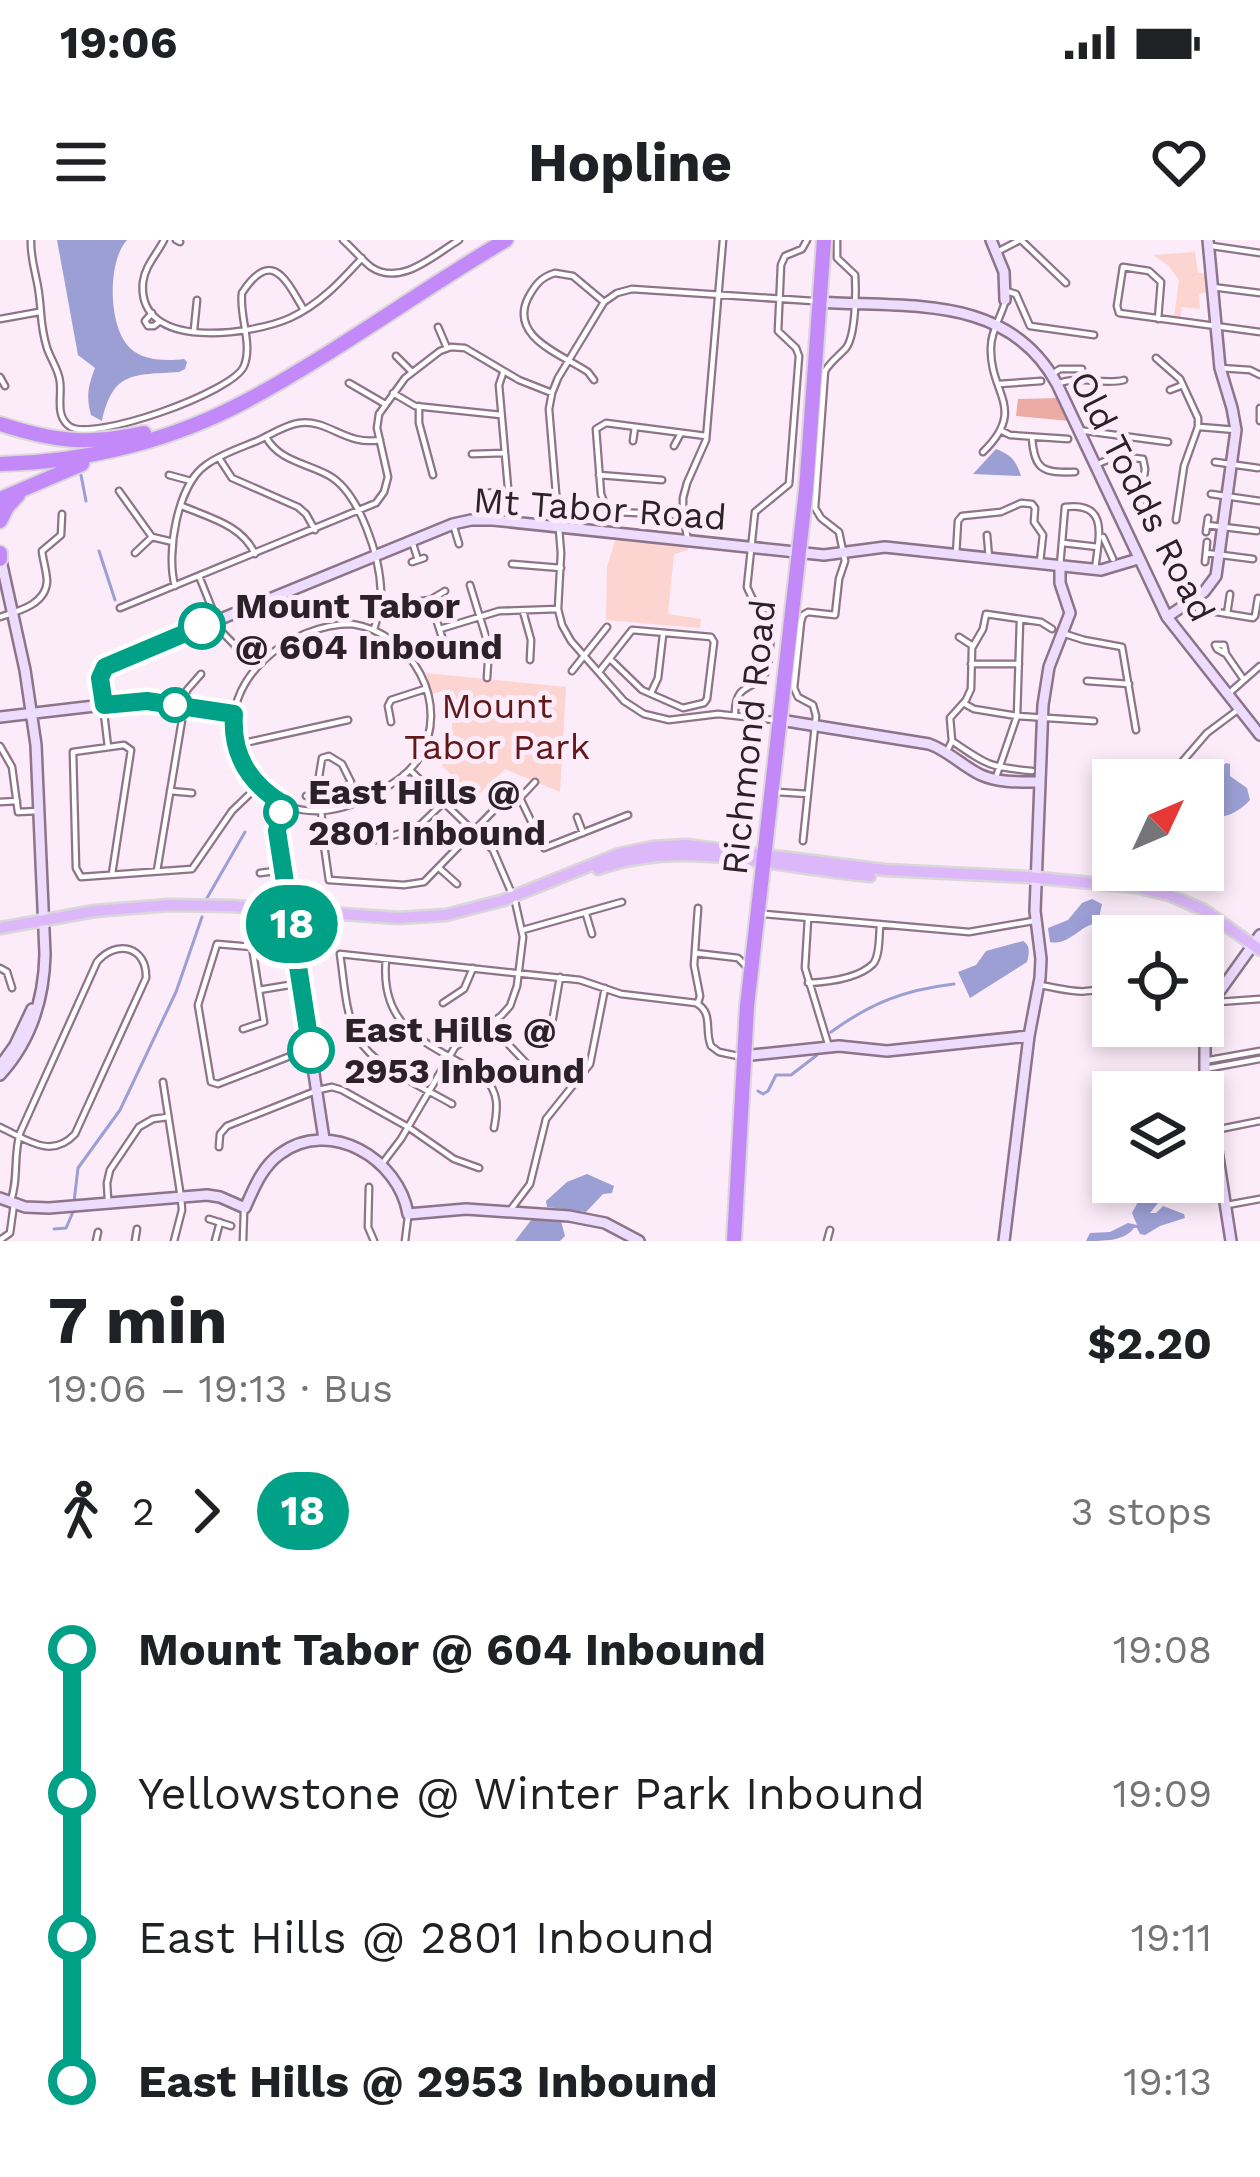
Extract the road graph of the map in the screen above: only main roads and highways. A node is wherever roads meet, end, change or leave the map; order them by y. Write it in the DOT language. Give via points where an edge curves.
graph roads {
  1 [pos="489,240"];
  2 [pos="506,240"];
  3 [pos="821,240"];
  4 [pos="817,302"];
  5 [pos="0,424"];
  6 [pos="172,433"];
  7 [pos="144,434"];
  8 [pos="0,460"];
  9 [pos="43,479"];
  10 [pos="0,499"];
  11 [pos="0,521"];
  12 [pos="796,551"];
  13 [pos="776,720"];
  14 [pos="760,858"];
  15 [pos="0,931"];
  16 [pos="1256,947"];
  17 [pos="741,1056"];
  18 [pos="732,1241"];
  1 -- 7 [label="highway" via="267,380"];
  2 -- 6 [label="highway" via="277,384"];
  3 -- 4 [label="highway, Richmond Road"];
  4 -- 12 [label="highway, Richmond Road" via="802,390"];
  4 -- 12 [label="highway, Richmond Road" via="815,446"];
  5 -- 7 [label="highway" via="67,441"];
  6 -- 8 [label="highway" via="89,455"];
  6 -- 9 [label="highway"];
  7 -- 8 [label="highway"];
  9 -- 10 [label="highway"];
  9 -- 11 [label="highway" via="16,496"];
  12 -- 13 [label="highway, Richmond Road"];
  13 -- 14 [label="highway, Richmond Road"];
  13 -- 14 [label="highway, Richmond Road"];
  14 -- 15 [label="main road" via="655,855 471,916 425,923 151,912"];
  14 -- 16 [label="main road" via="846,874 1123,891 1201,915"];
  14 -- 17 [label="highway, Richmond Road"];
  14 -- 17 [label="highway, Richmond Road" via="743,958"];
  17 -- 18 [label="highway, Richmond Road"];
}
